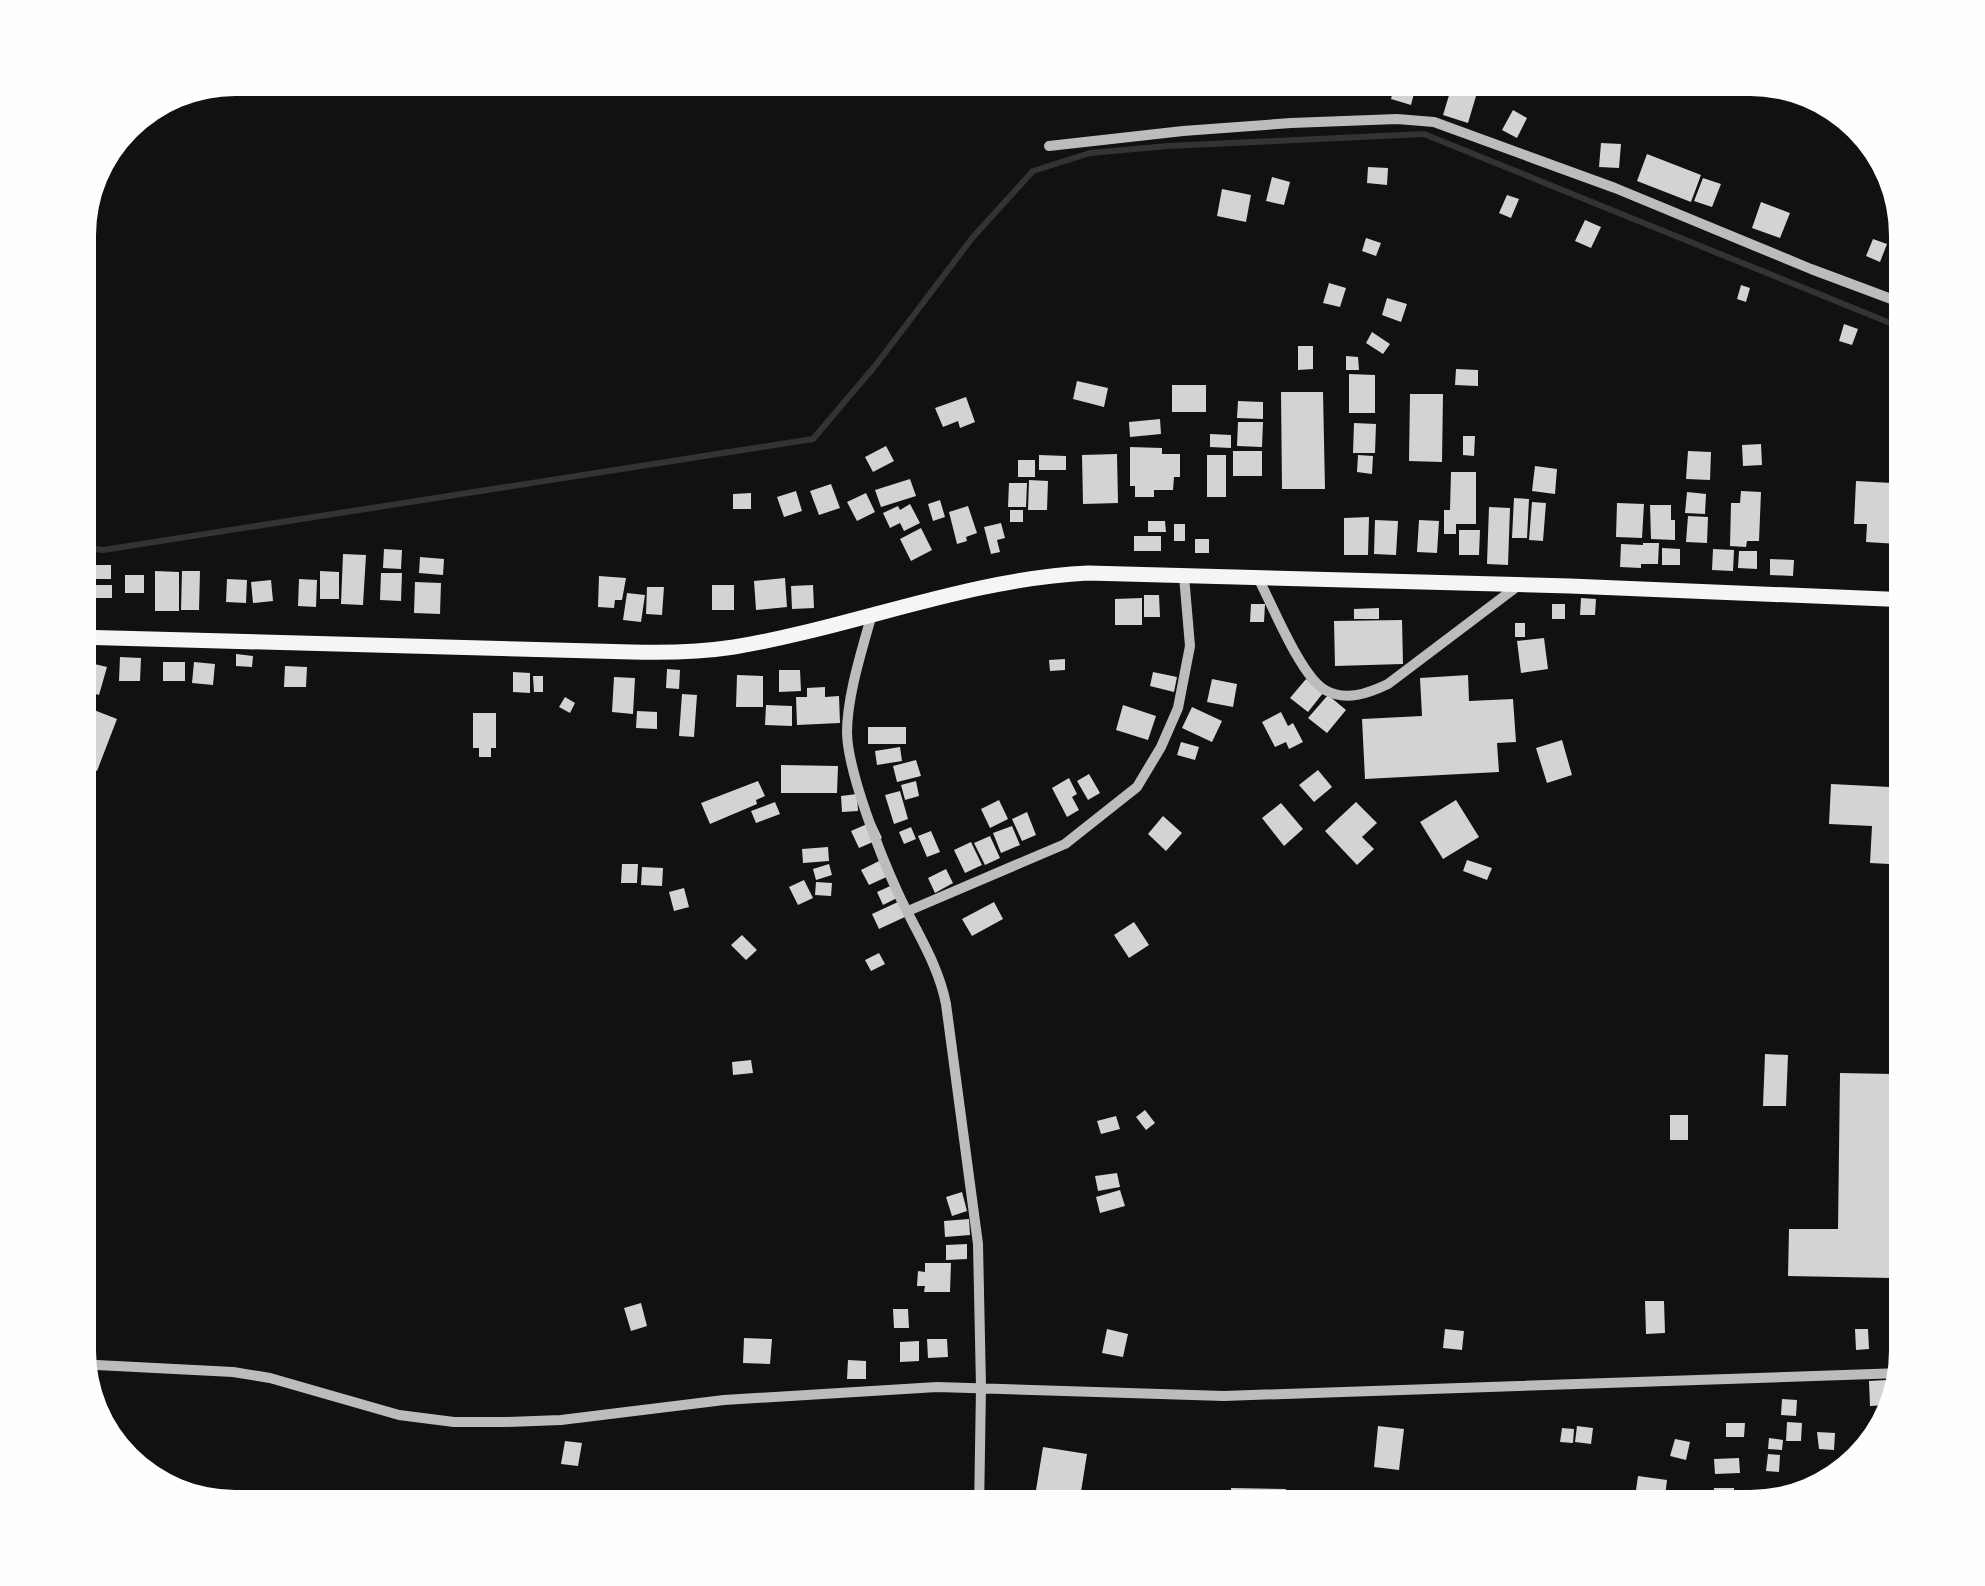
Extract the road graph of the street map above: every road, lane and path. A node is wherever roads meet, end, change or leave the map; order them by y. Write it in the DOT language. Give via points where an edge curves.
graph roads {
  1 [pos="1049,146"];
  2 [pos="1889,298"];
  3 [pos="1184,576"];
  4 [pos="1258,578"];
  5 [pos="1519,585"];
  6 [pos="1889,599"];
  7 [pos="872,614"];
  8 [pos="96,638"];
  9 [pos="908,911"];
  10 [pos="97,1365"];
  11 [pos="1886,1374"];
  12 [pos="981,1387"];
  13 [pos="979,1490"];
  1 -- 2 [label="street" via="1291,123 1434,122"];
  3 -- 4 [label="main road"];
  3 -- 7 [label="main road" via="1043,575"];
  3 -- 9 [label="street" via="1190,646 1178,708 1137,788 1065,844"];
  4 -- 5 [label="main road"];
  4 -- 5 [label="street" via="1322,689 1353,696 1388,683"];
  5 -- 6 [label="main road"];
  7 -- 8 [label="main road" via="728,648 654,652"];
  7 -- 9 [label="street" via="847,731 850,757"];
  9 -- 12 [label="street" via="942,982 949,1018 978,1244"];
  10 -- 12 [label="street" via="232,1372 454,1421"];
  11 -- 12 [label="street" via="1225,1396"];
  12 -- 13 [label="street"];
}
